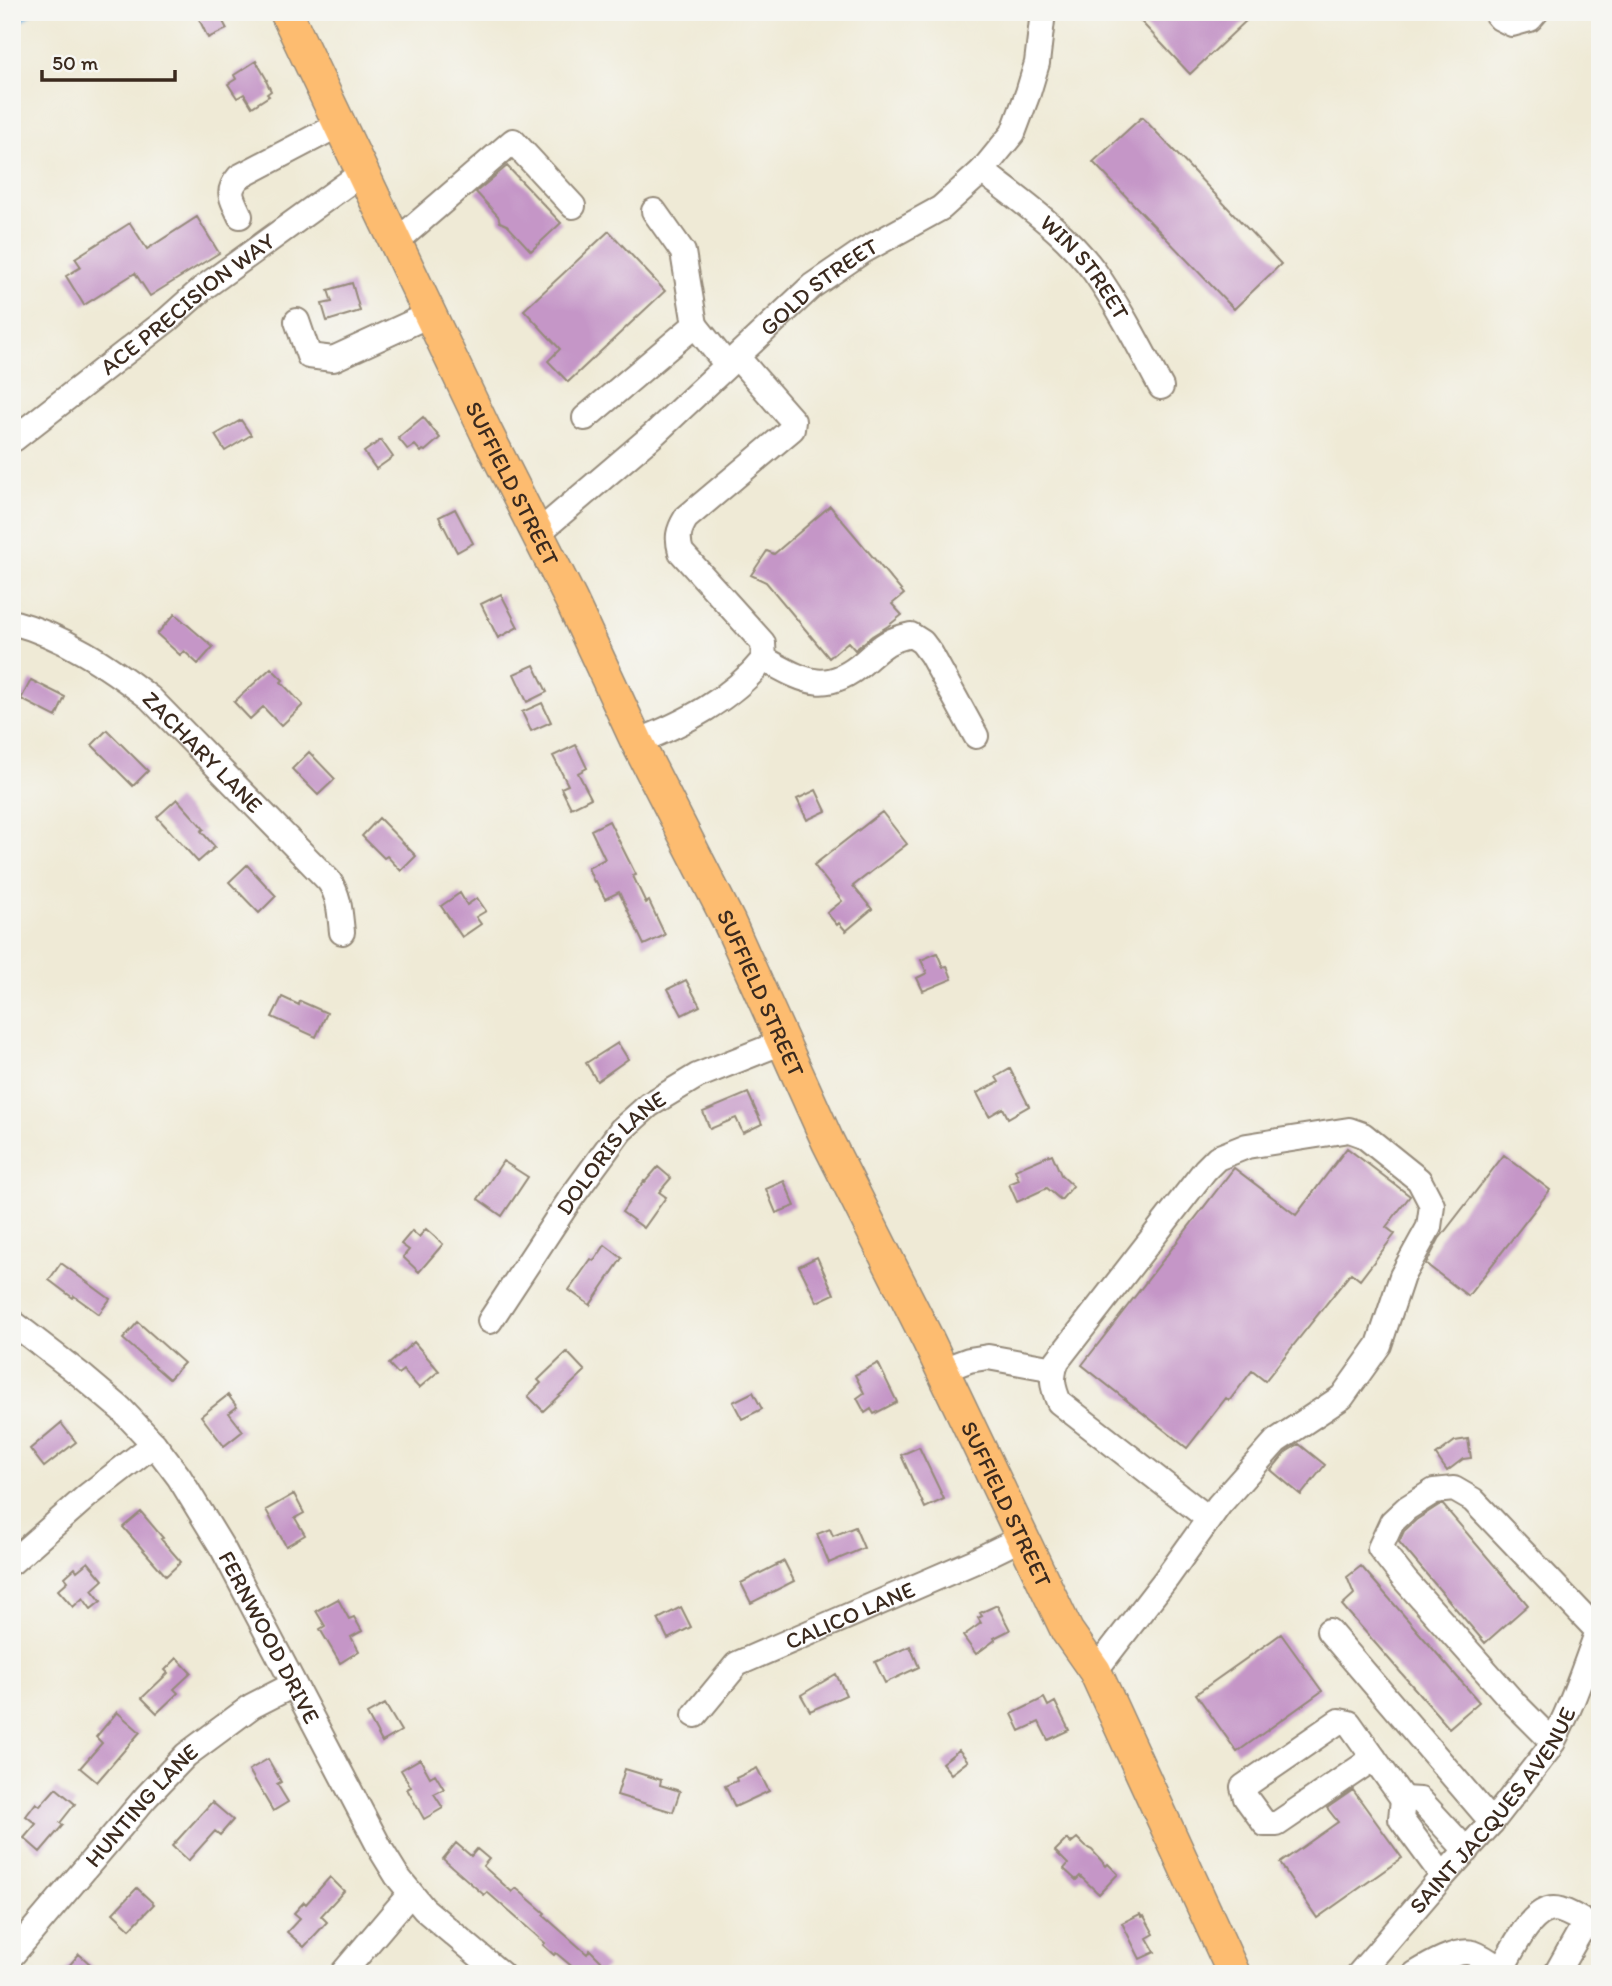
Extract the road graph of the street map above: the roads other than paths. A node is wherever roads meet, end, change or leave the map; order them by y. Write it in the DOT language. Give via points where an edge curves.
graph roads {
  1 [pos="286,12"];
  2 [pos="1042,12"];
  3 [pos="1494,12"];
  4 [pos="1538,14"];
  5 [pos="340,124"];
  6 [pos="982,171"];
  7 [pos="363,172"];
  8 [pos="573,206"];
  9 [pos="654,211"];
  10 [pos="240,216"];
  11 [pos="396,242"];
  12 [pos="430,314"];
  13 [pos="297,321"];
  14 [pos="695,325"];
  15 [pos="732,361"];
  16 [pos="1161,387"];
  17 [pos="585,418"];
  18 [pos="14,439"];
  19 [pos="538,533"];
  20 [pos="12,622"];
  21 [pos="764,659"];
  22 [pos="976,736"];
  23 [pos="637,742"];
  24 [pos="342,932"];
  25 [pos="783,1042"];
  26 [pos="491,1321"];
  27 [pos="12,1322"];
  28 [pos="1054,1369"];
  29 [pos="942,1370"];
  30 [pos="154,1444"];
  31 [pos="1209,1519"];
  32 [pos="1022,1538"];
  33 [pos="12,1562"];
  34 [pos="1329,1631"];
  35 [pos="1598,1631"];
  36 [pos="1095,1671"];
  37 [pos="293,1685"];
  38 [pos="695,1715"];
  39 [pos="1553,1742"];
  40 [pos="1374,1758"];
  41 [pos="1403,1799"];
  42 [pos="1492,1822"];
  43 [pos="1467,1851"];
  44 [pos="1443,1876"];
  45 [pos="410,1894"];
  46 [pos="1592,1927"];
  47 [pos="12,1955"];
  48 [pos="1504,1972"];
  49 [pos="342,1974"];
  50 [pos="501,1974"];
  51 [pos="1234,1974"];
  52 [pos="1359,1974"];
  53 [pos="1415,1974"];
  54 [pos="1556,1974"];
  1 -- 5 [label="main road, SUFFIELD STREET"];
  2 -- 6 [label="street, GOLD STREET" via="1037,63 1013,134"];
  3 -- 4 [label="street" via="1512,24"];
  5 -- 7 [label="main road, SUFFIELD STREET"];
  5 -- 10 [label="street" via="239,177 230,194"];
  6 -- 15 [label="street, GOLD STREET" via="941,208 863,251 812,286"];
  6 -- 16 [label="street, WIN STREET" via="1061,235 1092,270 1123,315"];
  7 -- 11 [label="main road, SUFFIELD STREET"];
  7 -- 18 [label="street, ACE PRECISION WAY" via="203,288"];
  8 -- 11 [label="street" via="513,141"];
  9 -- 14 [label="street" via="683,252"];
  11 -- 12 [label="main road, SUFFIELD STREET"];
  12 -- 13 [label="street" via="333,359 309,356"];
  12 -- 19 [label="main road, SUFFIELD STREET"];
  14 -- 15 [label="street"];
  14 -- 17 [label="street"];
  15 -- 19 [label="street, GOLD STREET"];
  15 -- 21 [label="street" via="793,421 792,429 686,519 677,540 681,552 763,643"];
  19 -- 23 [label="main road, SUFFIELD STREET"];
  20 -- 24 [label="street, ZACHARY LANE" via="53,635 88,654 150,698 329,881 338,900"];
  21 -- 22 [label="street" via="800,678 820,682 841,678 893,639 911,635 932,654"];
  21 -- 23 [label="street" via="711,707"];
  23 -- 25 [label="main road, SUFFIELD STREET" via="729,922"];
  25 -- 26 [label="street, DOLORIS LANE" via="696,1076 649,1105 621,1130"];
  25 -- 29 [label="main road, SUFFIELD STREET" via="828,1143"];
  27 -- 30 [label="street, FERNWOOD DRIVE" via="92,1384"];
  28 -- 29 [label="street" via="988,1357"];
  28 -- 31 [label="street" via="1059,1402"];
  28 -- 31 [label="street" via="1217,1158 1247,1146 1349,1130 1363,1135 1419,1180 1432,1205 1429,1227 1402,1276 1379,1345 1342,1397 1276,1441"];
  29 -- 32 [label="main road, SUFFIELD STREET"];
  30 -- 33 [label="street"];
  30 -- 37 [label="street, FERNWOOD DRIVE" via="222,1549"];
  31 -- 36 [label="street"];
  32 -- 36 [label="main road, SUFFIELD STREET" via="1067,1631"];
  32 -- 38 [label="street, CALICO LANE" via="737,1664"];
  34 -- 42 [label="street"];
  35 -- 39 [label="street, SAINT JACQUES AVENUE"];
  35 -- 39 [label="street" via="1473,1500 1454,1489 1433,1491 1391,1522 1380,1548"];
  36 -- 51 [label="main road, SUFFIELD STREET"];
  37 -- 45 [label="street, FERNWOOD DRIVE" via="381,1850"];
  37 -- 47 [label="street, HUNTING LANE" via="252,1706 186,1755"];
  39 -- 42 [label="street, SAINT JACQUES AVENUE"];
  40 -- 40 [label="street" via="1349,1723 1339,1721 1243,1787 1265,1824 1277,1824"];
  40 -- 41 [label="street"];
  41 -- 43 [label="street" via="1420,1800"];
  41 -- 44 [label="street" via="1401,1819"];
  42 -- 43 [label="street, SAINT JACQUES AVENUE"];
  43 -- 44 [label="street, SAINT JACQUES AVENUE"];
  44 -- 52 [label="street, SAINT JACQUES AVENUE"];
  45 -- 49 [label="street"];
  45 -- 50 [label="street, FERNWOOD DRIVE"];
  46 -- 48 [label="street" via="1563,1911 1551,1908 1540,1913 1530,1922"];
  46 -- 54 [label="street"];
  48 -- 53 [label="street" via="1472,1952 1461,1952"];
}
